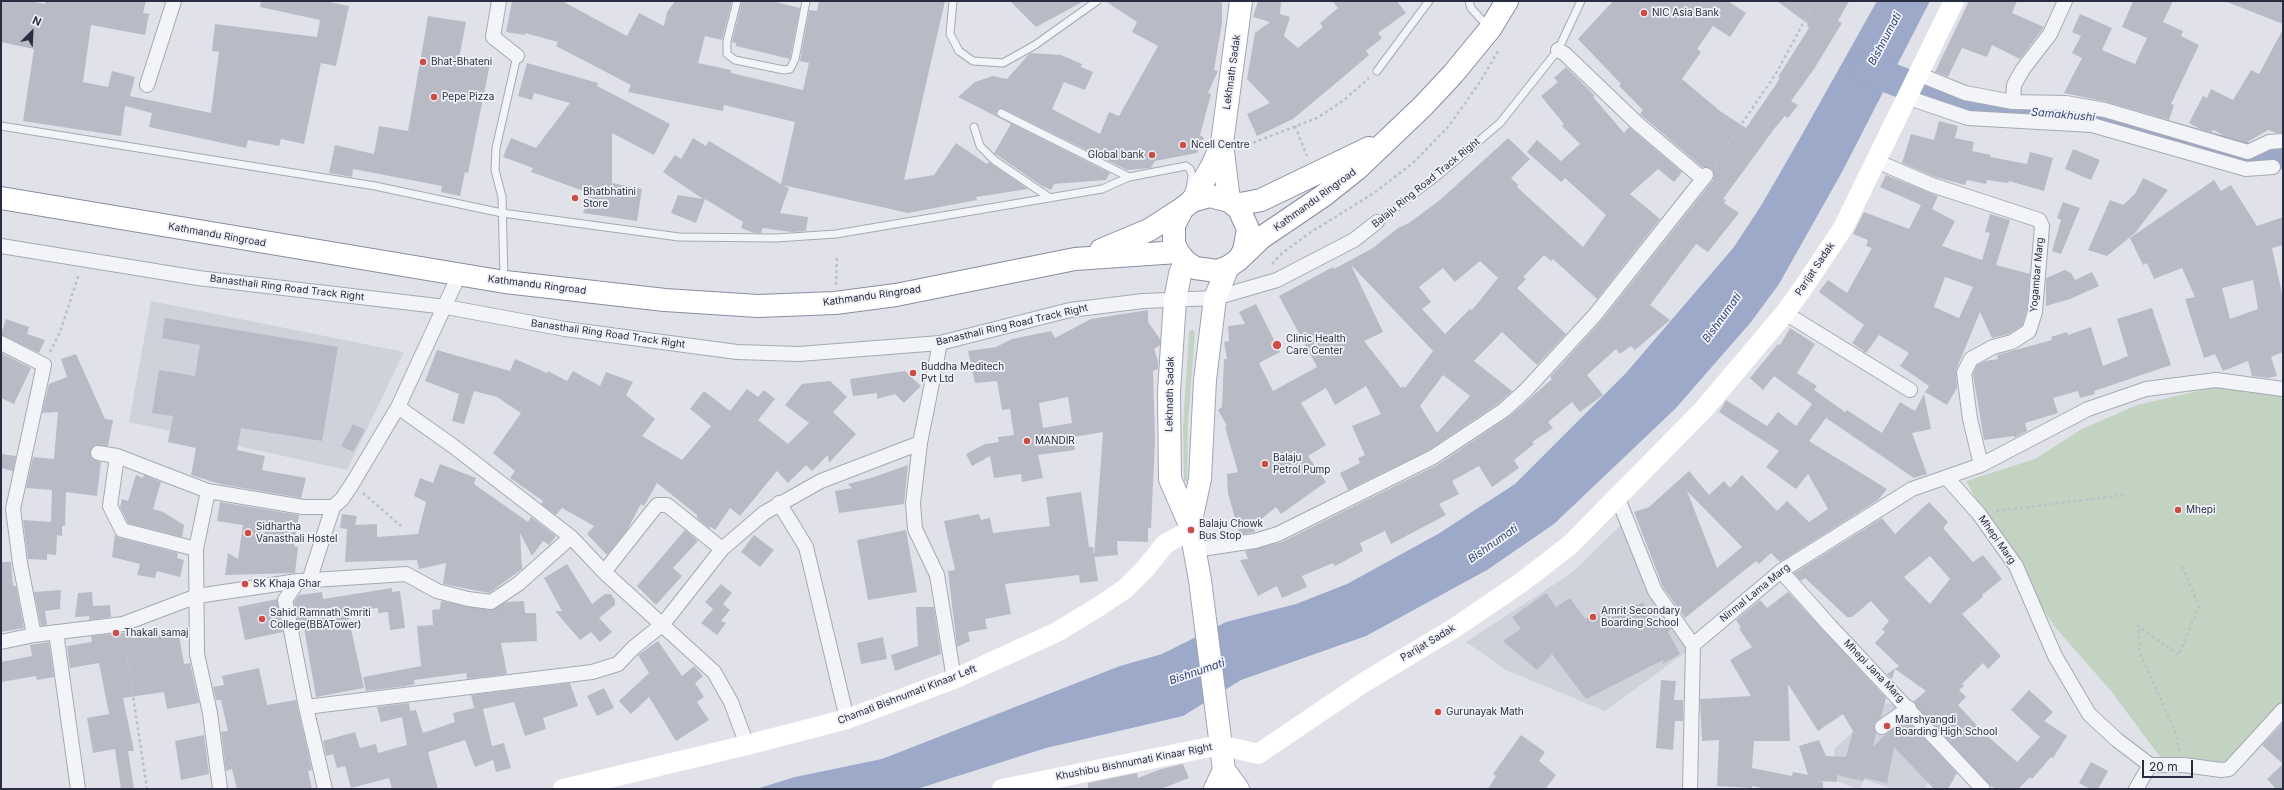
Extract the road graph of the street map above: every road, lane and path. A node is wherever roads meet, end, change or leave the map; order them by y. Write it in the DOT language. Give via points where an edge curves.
graph roads {
  1 [pos="174,1"];
  2 [pos="499,1"];
  3 [pos="737,1"];
  4 [pos="806,1"];
  5 [pos="953,1"];
  6 [pos="1097,1"];
  7 [pos="1241,1"];
  8 [pos="1429,1"];
  9 [pos="1469,1"];
  10 [pos="1507,1"];
  11 [pos="1581,1"];
  12 [pos="1815,1"];
  13 [pos="1954,1"];
  14 [pos="2065,1"];
  15 [pos="1490,29"];
  16 [pos="1558,50"];
  17 [pos="517,56"];
  18 [pos="1377,71"];
  19 [pos="147,85"];
  20 [pos="1912,85"];
  21 [pos="2013,102"];
  22 [pos="1001,113"];
  23 [pos="1,126"];
  24 [pos="974,127"];
  25 [pos="1390,137"];
  26 [pos="2283,141"];
  27 [pos="1222,143"];
  28 [pos="2262,149"];
  29 [pos="1876,161"];
  30 [pos="2276,166"];
  31 [pos="1129,177"];
  32 [pos="1705,177"];
  33 [pos="1,198"];
  34 [pos="1050,198"];
  35 [pos="1230,201"];
  36 [pos="1188,204"];
  37 [pos="502,213"];
  38 [pos="1377,222"];
  39 [pos="1,246"];
  40 [pos="837,256"];
  41 [pos="1182,257"];
  42 [pos="1075,259"];
  43 [pos="83,260"];
  44 [pos="1233,263"];
  45 [pos="459,276"];
  46 [pos="505,282"];
  47 [pos="1215,298"];
  48 [pos="1175,300"];
  49 [pos="835,303"];
  50 [pos="446,307"];
  51 [pos="1785,313"];
  52 [pos="1,343"];
  53 [pos="940,343"];
  54 [pos="44,365"];
  55 [pos="2283,389"];
  56 [pos="1910,390"];
  57 [pos="398,407"];
  58 [pos="920,443"];
  59 [pos="98,453"];
  60 [pos="117,456"];
  61 [pos="1981,465"];
  62 [pos="1947,478"];
  63 [pos="352,484"];
  64 [pos="208,491"];
  65 [pos="2124,495"];
  66 [pos="1617,496"];
  67 [pos="779,503"];
  68 [pos="333,507"];
  69 [pos="1979,514"];
  70 [pos="401,526"];
  71 [pos="1191,535"];
  72 [pos="570,536"];
  73 [pos="196,549"];
  74 [pos="722,550"];
  75 [pos="2182,566"];
  76 [pos="1782,571"];
  77 [pos="604,572"];
  78 [pos="303,581"];
  79 [pos="197,596"];
  80 [pos="663,624"];
  81 [pos="56,632"];
  82 [pos="34,635"];
  83 [pos="1,642"];
  84 [pos="1693,645"];
  85 [pos="126,656"];
  86 [pos="954,679"];
  87 [pos="306,707"];
  88 [pos="1909,708"];
  89 [pos="2283,710"];
  90 [pos="847,719"];
  91 [pos="1882,727"];
  92 [pos="1220,744"];
  93 [pos="747,745"];
  94 [pos="2150,765"];
  95 [pos="2184,765"];
  96 [pos="1220,780"];
  97 [pos="78,789"];
  98 [pos="146,789"];
  99 [pos="220,789"];
  100 [pos="325,789"];
  101 [pos="564,789"];
  102 [pos="1002,789"];
  103 [pos="1238,789"];
  104 [pos="1690,789"];
  105 [pos="1983,789"];
  106 [pos="2136,789"];
  1 -- 19 [label="street"];
  2 -- 17 [label="street" via="493,37"];
  3 -- 4 [label="lane" via="727,41 727,54 735,60 790,70 795,59"];
  5 -- 6 [label="lane" via="950,34 959,51 973,61 1003,63 1034,45"];
  7 -- 27 [label="main road, Lekhnath Sadak"];
  8 -- 18 [label="lane"];
  9 -- 15 [label="lane" via="1471,8"];
  10 -- 15 [label="main road, Kathmandu Ringroad"];
  11 -- 16 [label="lane, Balaju Ring Road Track Right"];
  12 -- 32 [label="path" via="1777,72"];
  13 -- 20 [label="street, Parijat Sadak"];
  14 -- 21 [label="street" via="2050,34 2014,85"];
  15 -- 25 [label="main road, Kathmandu Ringroad" via="1438,90"];
  16 -- 32 [label="street" via="1638,124"];
  16 -- 38 [label="lane, Balaju Ring Road Track Right" via="1500,123"];
  17 -- 37 [label="lane" via="496,148 496,170 502,197"];
  18 -- 27 [label="path" via="1344,100 1317,118 1239,148"];
  20 -- 21 [label="street"];
  20 -- 29 [label="street, Parijat Sadak"];
  20 -- 30 [label="street" via="1968,118 2092,125 2246,169"];
  21 -- 28 [label="street" via="2066,103 2105,110 2248,152"];
  22 -- 31 [label="lane"];
  23 -- 37 [label="lane" via="375,186"];
  24 -- 34 [label="lane" via="980,146 994,160"];
  25 -- 35 [label="main road, Kathmandu Ringroad" via="1261,200 1241,204"];
  25 -- 44 [label="main road, Kathmandu Ringroad" via="1324,196 1261,238"];
  26 -- 28 [label="street" via="2269,142"];
  27 -- 35 [label="main road, Lekhnath Sadak"];
  27 -- 36 [label="main road, Lekhnath Sadak" via="1212,166"];
  28 -- 30 [label="street"];
  29 -- 51 [label="street, Parijat Sadak" via="1843,228"];
  29 -- 61 [label="street, Yogambar Marg" via="1932,185 2039,220 2042,226 2035,312 2029,330 2012,342 1993,347 1971,359 1964,373 1970,419"];
  31 -- 34 [label="lane" via="1102,189"];
  31 -- 36 [label="lane" via="1186,166 1192,175"];
  32 -- 71 [label="street" via="1664,232 1595,315 1526,390 1504,410 1433,457 1278,534 1255,541"];
  33 -- 45 [label="main road, Kathmandu Ringroad"];
  34 -- 37 [label="lane" via="836,234 776,238 679,237"];
  35 -- 36 [label="main road, Kathmandu Ringroad" via="1210,196"];
  35 -- 44 [label="main road" via="1239,209 1248,229 1244,251"];
  36 -- 41 [label="main road" via="1174,225 1174,244"];
  36 -- 42 [label="main road, Kathmandu Ringroad" via="1144,232"];
  37 -- 46 [label="lane"];
  38 -- 47 [label="street, Balaju Ring Road Track Right" via="1354,240 1277,280"];
  39 -- 43 [label="street, Banasthali Ring Road Track Right"];
  40 -- 49 [label="path"];
  41 -- 42 [label="main road, Kathmandu Ringroad"];
  41 -- 44 [label="main road" via="1195,268 1206,271 1217,271"];
  41 -- 48 [label="main road, Lekhnath Sadak"];
  42 -- 49 [label="main road, Kathmandu Ringroad" via="896,295"];
  43 -- 50 [label="street, Banasthali Ring Road Track Right" via="198,278"];
  43 -- 54 [label="path" via="60,332"];
  44 -- 47 [label="main road, Lekhnath Sadak"];
  45 -- 46 [label="main road, Kathmandu Ringroad"];
  45 -- 50 [label="street"];
  46 -- 49 [label="main road, Kathmandu Ringroad" via="732,305"];
  47 -- 48 [label="street, Banasthali Ring Road Track Right"];
  47 -- 71 [label="main road, Lekhnath Sadak" via="1205,380 1200,479"];
  48 -- 53 [label="street, Banasthali Ring Road Track Right" via="1143,301 1070,310"];
  48 -- 71 [label="main road, Lekhnath Sadak" via="1169,391 1170,479"];
  50 -- 53 [label="street, Banasthali Ring Road Track Right" via="565,329 737,352 799,354"];
  50 -- 57 [label="street"];
  51 -- 56 [label="street"];
  51 -- 66 [label="street, Parijat Sadak" via="1703,410"];
  52 -- 54 [label="street"];
  53 -- 58 [label="street"];
  54 -- 82 [label="street" via="13,509"];
  55 -- 61 [label="street" via="2216,380 2146,389 2088,409"];
  57 -- 63 [label="street"];
  57 -- 72 [label="street"];
  58 -- 67 [label="street" via="821,481"];
  58 -- 86 [label="street" via="913,503 915,529 937,575"];
  59 -- 60 [label="street"];
  60 -- 64 [label="street"];
  60 -- 73 [label="street" via="110,506 122,530"];
  61 -- 62 [label="street"];
  62 -- 69 [label="street, Mhepi Marg"];
  62 -- 76 [label="street, Nirmal Lama Marg" via="1912,489"];
  63 -- 68 [label="street"];
  63 -- 70 [label="path"];
  64 -- 68 [label="street" via="302,507"];
  64 -- 73 [label="street"];
  65 -- 69 [label="path"];
  66 -- 84 [label="street" via="1655,591"];
  66 -- 92 [label="street, Parijat Sadak" via="1570,545 1522,582 1456,627 1363,683 1258,754"];
  67 -- 74 [label="street"];
  67 -- 90 [label="street" via="806,548"];
  68 -- 78 [label="street"];
  69 -- 94 [label="street, Mhepi Marg" via="2016,566 2055,656 2089,714"];
  71 -- 86 [label="street, Chamati Bishnumati Kinaar Left" via="1165,544 1125,589 1057,632"];
  71 -- 92 [label="main road, Lekhnath Sadak" via="1200,580"];
  72 -- 77 [label="street"];
  72 -- 78 [label="street" via="518,584 491,602 437,591 406,574"];
  73 -- 79 [label="street"];
  74 -- 77 [label="street" via="667,504 656,505"];
  74 -- 80 [label="street"];
  75 -- 95 [label="path" via="2199,606 2179,655 2138,626 2140,653 2174,729"];
  76 -- 84 [label="street, Nirmal Lama Marg"];
  76 -- 88 [label="street, Mhepi Jana Marg" via="1830,626"];
  77 -- 80 [label="street"];
  78 -- 79 [label="street"];
  78 -- 87 [label="street" via="285,600"];
  79 -- 81 [label="street" via="123,624"];
  79 -- 99 [label="street" via="197,654 210,713"];
  80 -- 87 [label="street" via="618,664 592,672"];
  80 -- 93 [label="street" via="714,672 731,702"];
  81 -- 82 [label="street"];
  81 -- 97 [label="street"];
  82 -- 83 [label="street"];
  84 -- 104 [label="street"];
  85 -- 98 [label="path"];
  86 -- 90 [label="street, Chamati Bishnumati Kinaar Left"];
  87 -- 100 [label="street"];
  88 -- 91 [label="street"];
  88 -- 105 [label="street, Mhepi Jana Marg"];
  89 -- 95 [label="street" via="2228,769"];
  90 -- 93 [label="street, Chamati Bishnumati Kinaar Left"];
  92 -- 96 [label="main road, Lekhnath Sadak"];
  92 -- 102 [label="street, Khushibu Bishnumati Kinaar Right"];
  93 -- 101 [label="street, Chamati Bishnumati Kinaar Left"];
  94 -- 95 [label="street"];
  94 -- 106 [label="street"];
  96 -- 103 [label="main road"];
}
